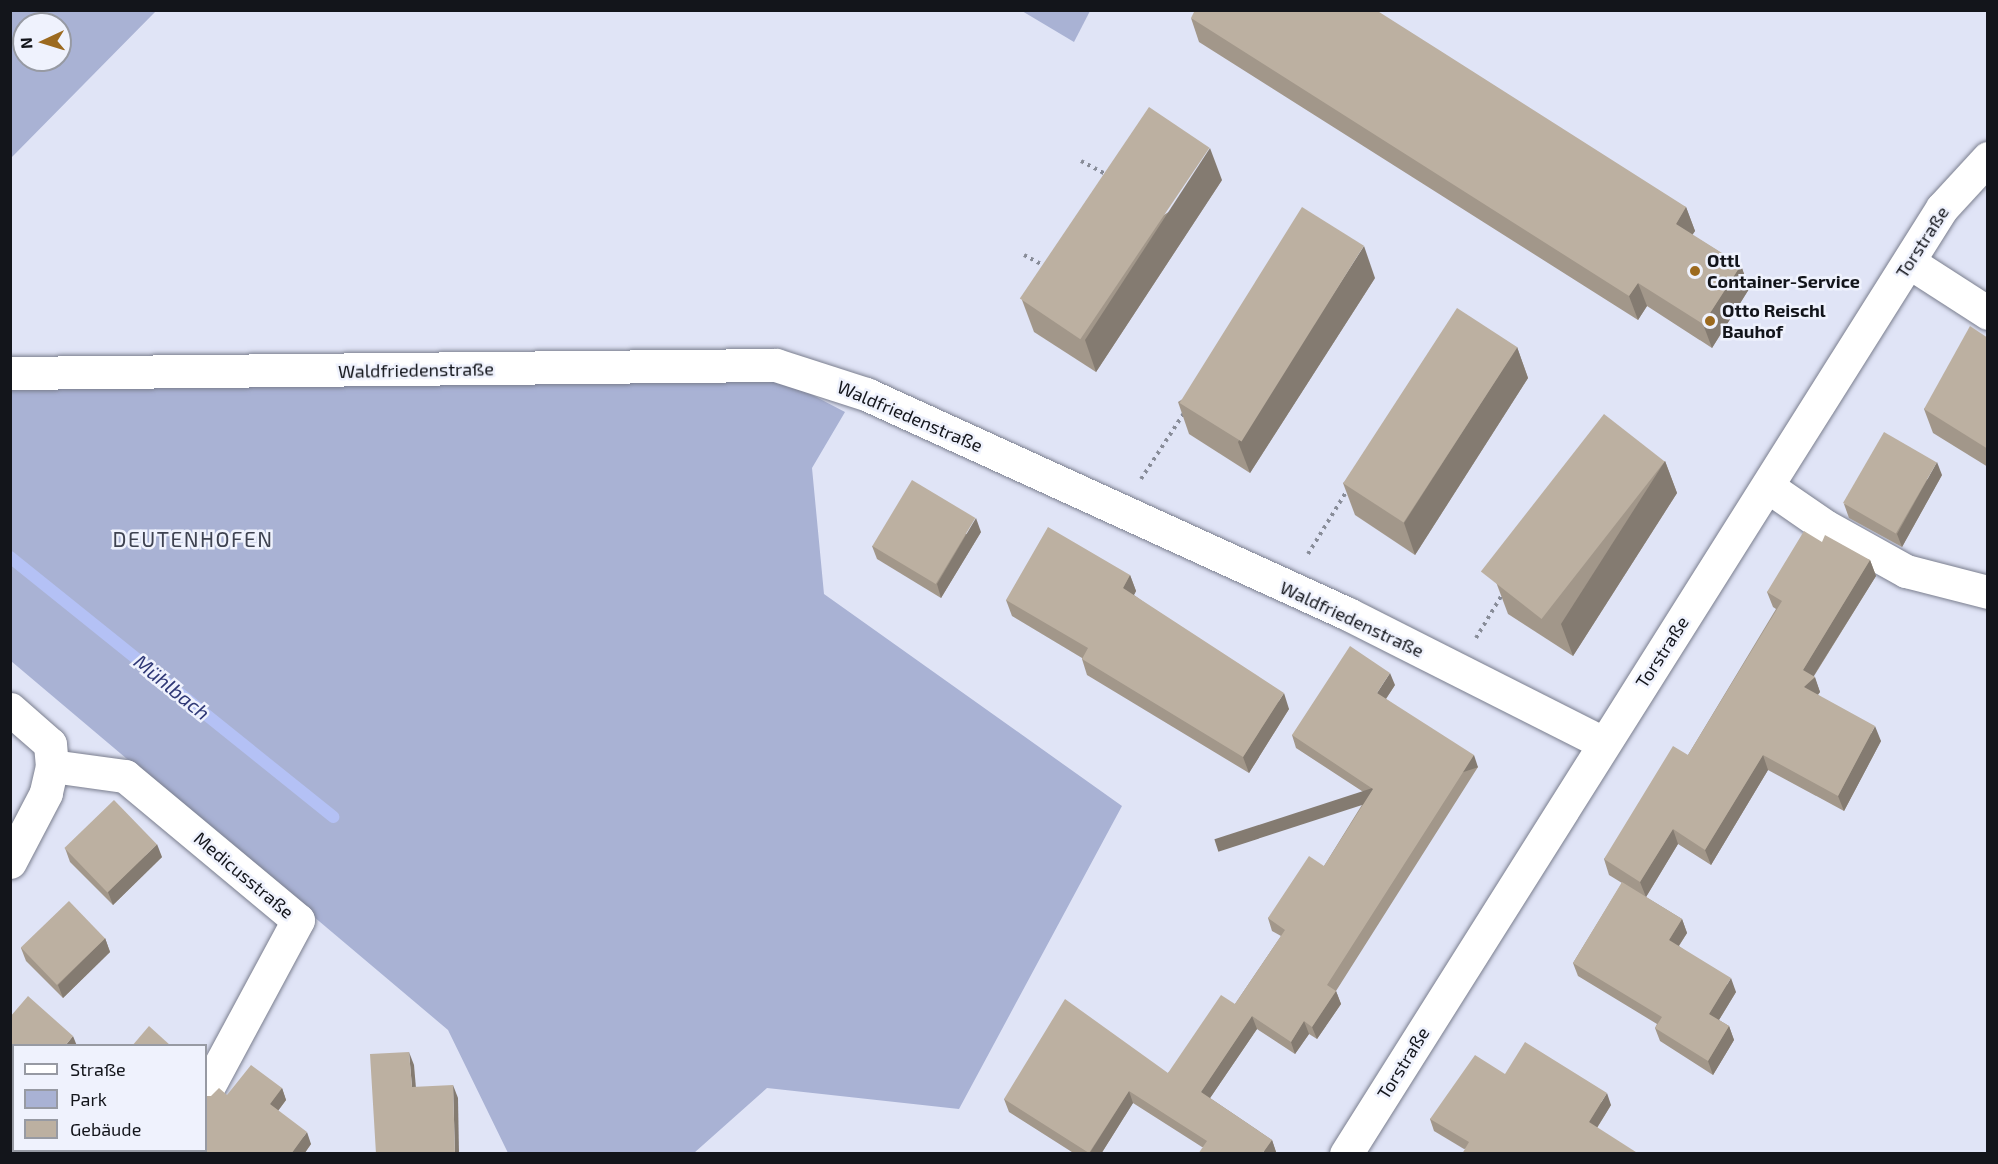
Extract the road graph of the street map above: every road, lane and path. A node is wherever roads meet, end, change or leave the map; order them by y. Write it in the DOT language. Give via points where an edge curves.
graph roads {
  1 [pos="1988,158"];
  2 [pos="1081,161"];
  3 [pos="1119,182"];
  4 [pos="1024,255"];
  5 [pos="1909,262"];
  6 [pos="1051,269"];
  7 [pos="1988,313"];
  8 [pos="10,374"];
  9 [pos="1191,402"];
  10 [pos="1352,482"];
  11 [pos="1770,488"];
  12 [pos="1121,510"];
  13 [pos="1509,583"];
  14 [pos="1288,588"];
  15 [pos="1988,592"];
  16 [pos="1456,669"];
  17 [pos="10,709"];
  18 [pos="1603,743"];
  19 [pos="52,766"];
  20 [pos="10,862"];
  21 [pos="207,1089"];
  22 [pos="1346,1154"];
  1 -- 5 [label="street, Torstraße" via="1942,208"];
  2 -- 3 [label="path"];
  4 -- 6 [label="path"];
  5 -- 7 [label="street"];
  5 -- 11 [label="street, Torstraße"];
  8 -- 12 [label="street, Waldfriedenstraße" via="776,365 866,394"];
  9 -- 12 [label="path"];
  10 -- 14 [label="path"];
  11 -- 15 [label="street" via="1825,526 1906,571"];
  11 -- 18 [label="street, Torstraße"];
  12 -- 14 [label="street, Waldfriedenstraße"];
  13 -- 16 [label="path"];
  14 -- 16 [label="street, Waldfriedenstraße"];
  16 -- 18 [label="street, Waldfriedenstraße"];
  17 -- 19 [label="street" via="50,744"];
  18 -- 22 [label="street, Torstraße"];
  19 -- 20 [label="street" via="46,793"];
  19 -- 21 [label="street, Medicusstraße" via="125,776 298,920"];
}
